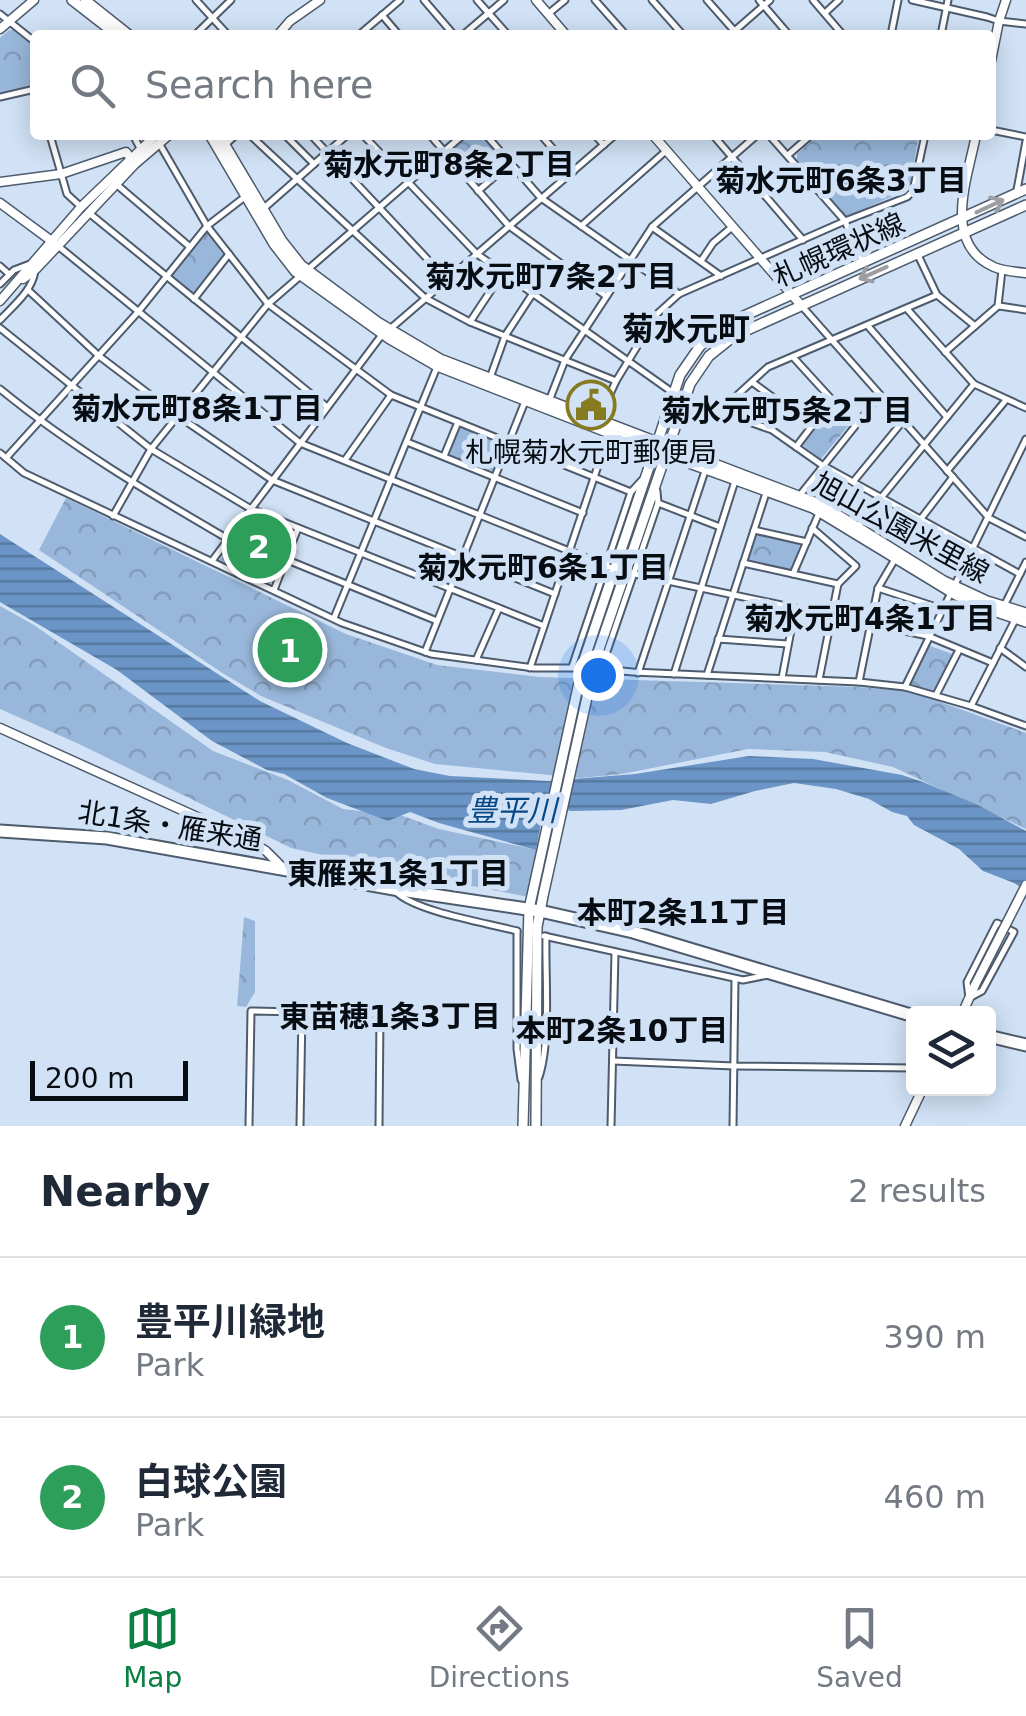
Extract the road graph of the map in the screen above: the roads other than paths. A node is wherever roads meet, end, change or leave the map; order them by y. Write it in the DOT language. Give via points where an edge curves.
graph roads {
  1 [pos="34,0"];
  2 [pos="72,0"];
  3 [pos="85,0"];
  4 [pos="196,0"];
  5 [pos="231,0"];
  6 [pos="320,0"];
  7 [pos="400,0"];
  8 [pos="424,0"];
  9 [pos="478,0"];
  10 [pos="504,0"];
  11 [pos="536,0"];
  12 [pos="565,0"];
  13 [pos="595,0"];
  14 [pos="652,0"];
  15 [pos="707,0"];
  16 [pos="770,0"];
  17 [pos="814,0"];
  18 [pos="839,0"];
  19 [pos="898,0"];
  20 [pos="912,0"];
  21 [pos="948,0"];
  22 [pos="1003,0"];
  23 [pos="762,3"];
  24 [pos="946,9"];
  25 [pos="489,13"];
  26 [pos="824,13"];
  27 [pos="0,14"];
  28 [pos="548,14"];
  29 [pos="382,15"];
  30 [pos="212,18"];
  31 [pos="9,22"];
  32 [pos="999,22"];
  33 [pos="1025,24"];
  34 [pos="0,30"];
  35 [pos="111,30"];
  36 [pos="123,30"];
  37 [pos="200,30"];
  38 [pos="223,30"];
  39 [pos="282,30"];
  40 [pos="365,30"];
  41 [pos="395,30"];
  42 [pos="450,30"];
  43 [pos="469,30"];
  44 [pos="504,30"];
  45 [pos="562,30"];
  46 [pos="622,30"];
  47 [pos="679,30"];
  48 [pos="731,30"];
  49 [pos="738,30"];
  50 [pos="785,30"];
  51 [pos="839,30"];
  52 [pos="892,30"];
  53 [pos="942,30"];
  54 [pos="1026,34"];
  55 [pos="996,36"];
  56 [pos="30,38"];
  57 [pos="30,90"];
  58 [pos="0,98"];
  59 [pos="996,131"];
  60 [pos="1026,139"];
  61 [pos="52,140"];
  62 [pos="136,140"];
  63 [pos="156,140"];
  64 [pos="158,140"];
  65 [pos="213,140"];
  66 [pos="222,140"];
  67 [pos="230,140"];
  68 [pos="255,140"];
  69 [pos="290,140"];
  70 [pos="316,140"];
  71 [pos="341,140"];
  72 [pos="368,140"];
  73 [pos="434,140"];
  74 [pos="457,140"];
  75 [pos="490,140"];
  76 [pos="545,140"];
  77 [pos="600,140"];
  78 [pos="610,140"];
  79 [pos="658,140"];
  80 [pos="717,140"];
  81 [pos="751,140"];
  82 [pos="774,140"];
  83 [pos="805,140"];
  84 [pos="924,140"];
  85 [pos="975,140"];
  86 [pos="225,145"];
  87 [pos="604,145"];
  88 [pos="667,150"];
  89 [pos="444,151"];
  90 [pos="142,152"];
  91 [pos="327,152"];
  92 [pos="788,155"];
  93 [pos="732,157"];
  94 [pos="133,160"];
  95 [pos="510,163"];
  96 [pos="314,164"];
  97 [pos="573,172"];
  98 [pos="62,174"];
  99 [pos="296,179"];
  100 [pos="0,182"];
  101 [pos="408,183"];
  102 [pos="116,184"];
  103 [pos="697,186"];
  104 [pos="478,191"];
  105 [pos="1021,191"];
  106 [pos="249,194"];
  107 [pos="541,198"];
  108 [pos="1026,204"];
  109 [pos="1,205"];
  110 [pos="378,208"];
  111 [pos="263,209"];
  112 [pos="85,210"];
  113 [pos="961,219"];
  114 [pos="844,221"];
  115 [pos="207,226"];
  116 [pos="509,226"];
  117 [pos="581,226"];
  118 [pos="652,226"];
  119 [pos="733,227"];
  120 [pos="352,232"];
  121 [pos="964,232"];
  122 [pos="803,240"];
  123 [pos="55,244"];
  124 [pos="190,247"];
  125 [pos="917,253"];
  126 [pos="229,254"];
  127 [pos="477,254"];
  128 [pos="760,258"];
  129 [pos="629,260"];
  130 [pos="701,262"];
  131 [pos="863,264"];
  132 [pos="0,266"];
  133 [pos="33,266"];
  134 [pos="1002,270"];
  135 [pos="503,272"];
  136 [pos="304,273"];
  137 [pos="1026,273"];
  138 [pos="9,274"];
  139 [pos="166,276"];
  140 [pos="720,276"];
  141 [pos="447,280"];
  142 [pos="0,284"];
  143 [pos="28,290"];
  144 [pos="532,294"];
  145 [pos="679,294"];
  146 [pos="792,295"];
  147 [pos="937,295"];
  148 [pos="606,296"];
  149 [pos="425,298"];
  150 [pos="194,299"];
  151 [pos="0,301"];
  152 [pos="268,304"];
  153 [pos="800,304"];
  154 [pos="998,306"];
  155 [pos="906,309"];
  156 [pos="1026,310"];
  157 [pos="138,312"];
  158 [pos="0,320"];
  159 [pos="470,322"];
  160 [pos="868,326"];
  161 [pos="975,326"];
  162 [pos="0,328"];
  163 [pos="584,329"];
  164 [pos="387,332"];
  165 [pos="504,336"];
  166 [pos="241,337"];
  167 [pos="831,340"];
  168 [pos="945,352"];
  169 [pos="99,356"];
  170 [pos="793,356"];
  171 [pos="565,360"];
  172 [pos="628,360"];
  173 [pos="438,366"];
  174 [pos="356,369"];
  175 [pos="213,372"];
  176 [pos="490,378"];
  177 [pos="616,381"];
  178 [pos="752,382"];
  179 [pos="974,384"];
  180 [pos="71,386"];
  181 [pos="0,389"];
  182 [pos="672,392"];
  183 [pos="880,394"];
  184 [pos="390,395"];
  185 [pos="527,397"];
  186 [pos="684,399"];
  187 [pos="832,400"];
  188 [pos="1007,400"];
  189 [pos="549,401"];
  190 [pos="327,407"];
  191 [pos="421,407"];
  192 [pos="1026,408"];
  193 [pos="728,415"];
  194 [pos="178,416"];
  195 [pos="948,416"];
  196 [pos="598,420"];
  197 [pos="40,422"];
  198 [pos="458,422"];
  199 [pos="904,422"];
  200 [pos="854,425"];
  201 [pos="812,426"];
  202 [pos="609,432"];
  203 [pos="1026,439"];
  204 [pos="406,442"];
  205 [pos="509,442"];
  206 [pos="300,443"];
  207 [pos="924,445"];
  208 [pos="654,446"];
  209 [pos="796,447"];
  210 [pos="151,449"];
  211 [pos="666,451"];
  212 [pos="3,456"];
  213 [pos="444,457"];
  214 [pos="345,460"];
  215 [pos="822,465"];
  216 [pos="706,468"];
  217 [pos="947,471"];
  218 [pos="645,476"];
  219 [pos="495,477"];
  220 [pos="594,477"];
  221 [pos="953,477"];
  222 [pos="391,479"];
  223 [pos="736,479"];
  224 [pos="272,480"];
  225 [pos="853,482"];
  226 [pos="132,483"];
  227 [pos="656,483"];
  228 [pos="767,491"];
  229 [pos="631,492"];
  230 [pos="881,498"];
  231 [pos="798,499"];
  232 [pos="658,503"];
  233 [pos="821,508"];
  234 [pos="251,509"];
  235 [pos="583,513"];
  236 [pos="480,515"];
  237 [pos="113,516"];
  238 [pos="690,517"];
  239 [pos="989,518"];
  240 [pos="920,520"];
  241 [pos="374,522"];
  242 [pos="858,526"];
  243 [pos="298,527"];
  244 [pos="720,528"];
  245 [pos="812,528"];
  246 [pos="754,530"];
  247 [pos="1026,537"];
  248 [pos="228,539"];
  249 [pos="807,542"];
  250 [pos="972,549"];
  251 [pos="570,551"];
  252 [pos="361,552"];
  253 [pos="463,557"];
  254 [pos="896,559"];
  255 [pos="285,560"];
  256 [pos="212,561"];
  257 [pos="1026,562"];
  258 [pos="743,563"];
  259 [pos="608,566"];
  260 [pos="632,574"];
  261 [pos="793,574"];
  262 [pos="1020,574"];
  263 [pos="669,582"];
  264 [pos="349,584"];
  265 [pos="838,584"];
  266 [pos="450,588"];
  267 [pos="878,588"];
  268 [pos="701,589"];
  269 [pos="952,589"];
  270 [pos="274,590"];
  271 [pos="555,594"];
  272 [pos="732,596"];
  273 [pos="1004,607"];
  274 [pos="499,608"];
  275 [pos="795,609"];
  276 [pos="942,609"];
  277 [pos="1026,614"];
  278 [pos="832,617"];
  279 [pos="334,618"];
  280 [pos="1021,620"];
  281 [pos="437,621"];
  282 [pos="870,624"];
  283 [pos="544,626"];
  284 [pos="928,636"];
  285 [pos="718,640"];
  286 [pos="788,644"];
  287 [pos="1000,648"];
  288 [pos="959,650"];
  289 [pos="425,652"];
  290 [pos="476,660"];
  291 [pos="993,662"];
  292 [pos="1026,667"];
  293 [pos="530,668"];
  294 [pos="638,672"];
  295 [pos="674,674"];
  296 [pos="707,676"];
  297 [pos="782,678"];
  298 [pos="819,680"];
  299 [pos="859,682"];
  300 [pos="905,687"];
  301 [pos="582,693"];
  302 [pos="936,695"];
  303 [pos="971,706"];
  304 [pos="1025,724"];
  305 [pos="0,728"];
  306 [pos="0,830"];
  307 [pos="284,869"];
  308 [pos="1026,885"];
  309 [pos="394,889"];
  310 [pos="534,910"];
  311 [pos="615,952"];
  312 [pos="771,975"];
  313 [pos="735,978"];
  314 [pos="969,998"];
  315 [pos="966,1006"];
  316 [pos="302,1012"];
  317 [pos="906,1014"];
  318 [pos="996,1038"];
  319 [pos="1026,1045"];
  320 [pos="613,1061"];
  321 [pos="734,1066"];
  322 [pos="906,1068"];
  323 [pos="537,1084"];
  324 [pos="919,1096"];
  325 [pos="523,1098"];
  326 [pos="249,1126"];
  327 [pos="300,1126"];
  328 [pos="379,1126"];
  329 [pos="523,1126"];
  330 [pos="536,1126"];
  331 [pos="611,1126"];
  332 [pos="732,1126"];
  333 [pos="905,1126"];
  1 -- 31 [label="street"];
  2 -- 35 [label="main road"];
  3 -- 36 [label="main road"];
  4 -- 30 [label="street"];
  5 -- 30 [label="street"];
  6 -- 39 [label="street"];
  7 -- 29 [label="street"];
  8 -- 42 [label="street"];
  9 -- 25 [label="street"];
  10 -- 25 [label="street"];
  11 -- 28 [label="street"];
  12 -- 28 [label="street"];
  13 -- 46 [label="street"];
  14 -- 47 [label="street"];
  15 -- 48 [label="street"];
  16 -- 23 [label="street"];
  17 -- 26 [label="street"];
  18 -- 26 [label="street"];
  19 -- 52 [label="street"];
  20 -- 24 [label="street"];
  21 -- 24 [label="street"];
  22 -- 32 [label="street"];
  23 -- 49 [label="street"];
  23 -- 50 [label="street"];
  24 -- 32 [label="street"];
  24 -- 53 [label="street"];
  25 -- 43 [label="street"];
  25 -- 44 [label="street"];
  26 -- 51 [label="street"];
  27 -- 31 [label="street"];
  28 -- 45 [label="street"];
  29 -- 40 [label="street"];
  29 -- 41 [label="street"];
  30 -- 37 [label="street"];
  30 -- 38 [label="street"];
  31 -- 34 [label="street"];
  31 -- 56 [label="street"];
  32 -- 33 [label="street"];
  32 -- 55 [label="street"];
  33 -- 54 [label="street"];
  57 -- 58 [label="street"];
  59 -- 60 [label="street"];
  60 -- 105 [label="street"];
  61 -- 98 [label="street"];
  62 -- 90 [label="street"];
  63 -- 90 [label="street"];
  64 -- 115 [label="street"];
  65 -- 106 [label="main road, 旭山公園米里線"];
  66 -- 86 [label="main road, 旭山公園米里線"];
  67 -- 86 [label="street"];
  68 -- 99 [label="street"];
  69 -- 96 [label="street"];
  70 -- 91 [label="street"];
  71 -- 91 [label="street"];
  72 -- 101 [label="street"];
  73 -- 89 [label="street"];
  74 -- 89 [label="street"];
  75 -- 95 [label="street"];
  76 -- 97 [label="street"];
  77 -- 87 [label="street"];
  78 -- 87 [label="street"];
  79 -- 88 [label="street"];
  80 -- 93 [label="street"];
  81 -- 93 [label="street"];
  82 -- 92 [label="street"];
  83 -- 92 [label="street"];
  84 -- 114 [label="street" via="913,191"];
  85 -- 113 [label="street"];
  86 -- 106 [label="main road, 旭山公園米里線"];
  87 -- 97 [label="street"];
  88 -- 103 [label="street"];
  88 -- 117 [label="street"];
  89 -- 101 [label="street"];
  89 -- 104 [label="street"];
  90 -- 94 [label="street"];
  91 -- 96 [label="street"];
  91 -- 110 [label="street"];
  92 -- 114 [label="street"];
  93 -- 103 [label="street"];
  93 -- 122 [label="street"];
  94 -- 98 [label="street" via="126,152"];
  94 -- 102 [label="street"];
  94 -- 112 [label="street"];
  95 -- 104 [label="street"];
  95 -- 107 [label="street"];
  96 -- 99 [label="street"];
  97 -- 107 [label="street"];
  98 -- 100 [label="street"];
  98 -- 112 [label="street" via="67,194"];
  99 -- 111 [label="street"];
  99 -- 120 [label="street"];
  101 -- 110 [label="street"];
  101 -- 127 [label="street"];
  102 -- 112 [label="street"];
  102 -- 124 [label="street"];
  103 -- 118 [label="street"];
  103 -- 119 [label="street"];
  104 -- 116 [label="street"];
  113 -- 105 [label="main road, 札幌環状線, one-way"];
  106 -- 111 [label="main road, 旭山公園米里線"];
  106 -- 115 [label="street"];
  106 -- 136 [label="main road, 旭山公園米里線" via="279,251"];
  107 -- 116 [label="street"];
  107 -- 117 [label="street"];
  108 -- 121 [label="main road, 札幌環状線"];
  109 -- 123 [label="street"];
  110 -- 120 [label="street"];
  110 -- 141 [label="street"];
  111 -- 136 [label="main road, 旭山公園米里線"];
  112 -- 123 [label="street"];
  112 -- 139 [label="street"];
  113 -- 121 [label="street"];
  113 -- 131 [label="main road, 札幌環状線"];
  114 -- 122 [label="street"];
  114 -- 131 [label="street"];
  115 -- 124 [label="street"];
  115 -- 126 [label="street"];
  116 -- 127 [label="street"];
  116 -- 148 [label="street"];
  117 -- 129 [label="street"];
  118 -- 129 [label="street"];
  118 -- 130 [label="street"];
  119 -- 128 [label="street"];
  119 -- 130 [label="street"];
  120 -- 136 [label="street"];
  120 -- 149 [label="street"];
  121 -- 125 [label="main road, 札幌環状線"];
  121 -- 134 [label="street" via="978,256"];
  122 -- 128 [label="street"];
  123 -- 133 [label="street"];
  123 -- 157 [label="street"];
  124 -- 139 [label="street"];
  125 -- 147 [label="street"];
  125 -- 153 [label="main road, 札幌環状線, one-way"];
  126 -- 150 [label="street"];
  126 -- 152 [label="street"];
  127 -- 135 [label="street"];
  127 -- 141 [label="street"];
  128 -- 140 [label="street"];
  128 -- 146 [label="street"];
  129 -- 145 [label="street"];
  129 -- 148 [label="street"];
  130 -- 140 [label="street"];
  131 -- 146 [label="main road, 札幌環状線"];
  132 -- 138 [label="street"];
  133 -- 138 [label="street"];
  133 -- 143 [label="street"];
  133 -- 151 [label="street"];
  134 -- 137 [label="street"];
  134 -- 154 [label="street"];
  135 -- 144 [label="street"];
  135 -- 159 [label="street"];
  136 -- 152 [label="street"];
  136 -- 164 [label="main road, 旭山公園米里線"];
  138 -- 142 [label="street"];
  139 -- 150 [label="street"];
  139 -- 157 [label="street"];
  140 -- 145 [label="street"];
  141 -- 149 [label="street"];
  143 -- 158 [label="street"];
  143 -- 169 [label="street"];
  144 -- 163 [label="street"];
  144 -- 165 [label="street"];
  145 -- 172 [label="street" via="656,314"];
  146 -- 153 [label="street"];
  146 -- 182 [label="main road, 札幌環状線" via="726,324 687,362"];
  147 -- 155 [label="street"];
  147 -- 161 [label="street"];
  148 -- 163 [label="street"];
  149 -- 159 [label="street"];
  149 -- 164 [label="street"];
  150 -- 166 [label="street"];
  152 -- 166 [label="street"];
  152 -- 174 [label="street"];
  153 -- 167 [label="street"];
  153 -- 186 [label="main road, 札幌環状線" via="725,342 702,364"];
  154 -- 156 [label="street"];
  154 -- 161 [label="street"];
  155 -- 160 [label="street"];
  155 -- 168 [label="street"];
  157 -- 169 [label="street"];
  157 -- 175 [label="street"];
  159 -- 165 [label="street"];
  160 -- 167 [label="street"];
  160 -- 195 [label="street"];
  161 -- 168 [label="street"];
  162 -- 180 [label="street"];
  163 -- 171 [label="street"];
  163 -- 172 [label="street"];
  164 -- 173 [label="main road, 旭山公園米里線"];
  164 -- 174 [label="street"];
  164 -- 176 [label="main road, 旭山公園米里線"];
  165 -- 171 [label="street"];
  165 -- 176 [label="street"];
  166 -- 175 [label="street"];
  166 -- 190 [label="street"];
  167 -- 170 [label="street"];
  167 -- 183 [label="street"];
  168 -- 179 [label="street"];
  169 -- 180 [label="street"];
  169 -- 194 [label="street"];
  170 -- 178 [label="street"];
  170 -- 187 [label="street"];
  171 -- 177 [label="street"];
  171 -- 189 [label="street"];
  172 -- 177 [label="street"];
  172 -- 182 [label="street"];
  173 -- 185 [label="main road, 旭山公園米里線"];
  173 -- 191 [label="street"];
  174 -- 184 [label="street"];
  174 -- 190 [label="street"];
  175 -- 194 [label="street"];
  175 -- 206 [label="street"];
  176 -- 185 [label="main road, 旭山公園米里線"];
  177 -- 196 [label="street"];
  178 -- 193 [label="street" via="733,399"];
  178 -- 201 [label="street"];
  179 -- 188 [label="street"];
  179 -- 195 [label="street"];
  180 -- 197 [label="street"];
  180 -- 210 [label="street"];
  181 -- 197 [label="street"];
  182 -- 208 [label="main road, 札幌環状線"];
  183 -- 199 [label="street"];
  183 -- 200 [label="street"];
  184 -- 191 [label="street"];
  184 -- 214 [label="street"];
  185 -- 189 [label="main road, 旭山公園米里線"];
  185 -- 202 [label="main road, 旭山公園米里線"];
  185 -- 205 [label="street"];
  186 -- 193 [label="street"];
  186 -- 211 [label="main road, 札幌環状線"];
  187 -- 200 [label="street"];
  187 -- 201 [label="street"];
  188 -- 192 [label="street"];
  188 -- 217 [label="street"];
  189 -- 196 [label="main road, 旭山公園米里線"];
  190 -- 206 [label="street"];
  191 -- 198 [label="street"];
  191 -- 204 [label="street"];
  193 -- 209 [label="street" via="772,430"];
  194 -- 210 [label="street"];
  194 -- 224 [label="street"];
  195 -- 207 [label="street"];
  196 -- 208 [label="main road, 旭山公園米里線"];
  197 -- 212 [label="street"];
  197 -- 226 [label="street"];
  198 -- 205 [label="street"];
  198 -- 213 [label="street"];
  199 -- 207 [label="street"];
  199 -- 225 [label="street"];
  200 -- 215 [label="street"];
  201 -- 209 [label="street"];
  202 -- 208 [label="main road, 旭山公園米里線"];
  202 -- 220 [label="street"];
  203 -- 239 [label="street"];
  204 -- 213 [label="street"];
  204 -- 222 [label="street"];
  205 -- 219 [label="street"];
  205 -- 220 [label="street"];
  206 -- 214 [label="street"];
  206 -- 224 [label="street"];
  207 -- 217 [label="street"];
  207 -- 230 [label="street"];
  208 -- 211 [label="main road, 旭山公園米里線"];
  208 -- 218 [label="main road, 札幌環状線"];
  209 -- 215 [label="street"];
  210 -- 226 [label="street"];
  210 -- 234 [label="street"];
  211 -- 216 [label="main road, 旭山公園米里線"];
  211 -- 227 [label="main road, 札幌環状線"];
  211 -- 231 [label="main road, 旭山公園米里線" via="736,470"];
  212 -- 237 [label="street"];
  213 -- 219 [label="street"];
  214 -- 222 [label="street"];
  215 -- 225 [label="street"];
  215 -- 231 [label="street"];
  216 -- 223 [label="main road, 旭山公園米里線"];
  216 -- 238 [label="street"];
  217 -- 221 [label="street"];
  218 -- 229 [label="street"];
  218 -- 301 [label="main road, 札幌環状線" via="584,660"];
  219 -- 235 [label="street"];
  219 -- 236 [label="street"];
  220 -- 229 [label="street"];
  220 -- 235 [label="street"];
  221 -- 239 [label="street"];
  221 -- 240 [label="street"];
  222 -- 236 [label="street"];
  222 -- 241 [label="street"];
  223 -- 228 [label="main road, 旭山公園米里線"];
  223 -- 244 [label="street"];
  224 -- 234 [label="street"];
  224 -- 241 [label="street"];
  225 -- 230 [label="street"];
  226 -- 237 [label="street"];
  226 -- 248 [label="street"];
  227 -- 232 [label="street"];
  227 -- 301 [label="main road, 札幌環状線"];
  228 -- 231 [label="main road, 旭山公園米里線"];
  228 -- 246 [label="street"];
  229 -- 259 [label="street"];
  230 -- 240 [label="street"];
  230 -- 242 [label="street"];
  231 -- 233 [label="main road, 旭山公園米里線"];
  232 -- 238 [label="street"];
  232 -- 260 [label="street"];
  233 -- 242 [label="main road, 旭山公園米里線"];
  233 -- 245 [label="street"];
  233 -- 254 [label="main road, 旭山公園米里線"];
  234 -- 243 [label="street"];
  234 -- 248 [label="street"];
  235 -- 251 [label="street"];
  236 -- 251 [label="street"];
  236 -- 253 [label="street"];
  237 -- 256 [label="street"];
  238 -- 244 [label="street"];
  238 -- 263 [label="street"];
  239 -- 247 [label="street"];
  239 -- 250 [label="street"];
  240 -- 250 [label="street"];
  241 -- 252 [label="street"];
  241 -- 253 [label="street"];
  242 -- 269 [label="main road, 旭山公園米里線"];
  243 -- 252 [label="street"];
  243 -- 255 [label="street"];
  244 -- 268 [label="street"];
  245 -- 249 [label="street"];
  245 -- 265 [label="street" via="856,566"];
  246 -- 249 [label="street"];
  246 -- 258 [label="street"];
  248 -- 256 [label="street"];
  249 -- 261 [label="street"];
  250 -- 262 [label="street"];
  250 -- 269 [label="street"];
  251 -- 259 [label="street"];
  251 -- 271 [label="street"];
  252 -- 264 [label="street"];
  252 -- 266 [label="street"];
  253 -- 266 [label="street"];
  253 -- 271 [label="street"];
  254 -- 267 [label="street"];
  254 -- 269 [label="main road, 旭山公園米里線"];
  255 -- 264 [label="street"];
  255 -- 270 [label="street"];
  256 -- 270 [label="street"];
  257 -- 262 [label="street"];
  258 -- 261 [label="street"];
  258 -- 272 [label="street"];
  259 -- 293 [label="street" via="573,668"];
  260 -- 263 [label="street"];
  260 -- 294 [label="street" via="600,669"];
  261 -- 265 [label="street"];
  262 -- 273 [label="street"];
  263 -- 268 [label="street"];
  263 -- 294 [label="street"];
  264 -- 279 [label="street"];
  264 -- 281 [label="street"];
  265 -- 278 [label="street"];
  266 -- 274 [label="street"];
  266 -- 281 [label="street"];
  267 -- 276 [label="street"];
  267 -- 282 [label="street"];
  268 -- 272 [label="street"];
  268 -- 295 [label="street"];
  269 -- 273 [label="main road, 旭山公園米里線"];
  269 -- 276 [label="street"];
  269 -- 280 [label="main road, 旭山公園米里線"];
  270 -- 279 [label="street"];
  271 -- 283 [label="street"];
  272 -- 275 [label="street"];
  272 -- 285 [label="street"];
  273 -- 277 [label="main road, 旭山公園米里線"];
  274 -- 283 [label="street"];
  274 -- 290 [label="street"];
  275 -- 278 [label="street"];
  275 -- 286 [label="street"];
  276 -- 284 [label="street"];
  278 -- 282 [label="street"];
  278 -- 298 [label="street"];
  279 -- 289 [label="street"];
  280 -- 287 [label="street"];
  281 -- 289 [label="street"];
  282 -- 284 [label="street"];
  282 -- 299 [label="street"];
  283 -- 293 [label="street"];
  284 -- 288 [label="street"];
  284 -- 300 [label="street"];
  285 -- 286 [label="street"];
  285 -- 296 [label="street"];
  286 -- 297 [label="street"];
  287 -- 291 [label="street"];
  287 -- 292 [label="street"];
  288 -- 291 [label="street"];
  288 -- 302 [label="street"];
  289 -- 290 [label="street"];
  290 -- 293 [label="street"];
  291 -- 303 [label="street"];
  294 -- 295 [label="street"];
  295 -- 296 [label="street"];
  296 -- 297 [label="street"];
  297 -- 298 [label="street"];
  298 -- 299 [label="street"];
  299 -- 300 [label="street"];
  300 -- 302 [label="street"];
  301 -- 310 [label="main road, 札幌環状線"];
  302 -- 303 [label="street"];
  303 -- 304 [label="street"];
  305 -- 307 [label="street" via="246,839"];
  306 -- 307 [label="highway, 北1条・雁来通" via="107,838"];
  307 -- 309 [label="highway, 北1条・雁来通"];
  308 -- 314 [label="street, bridge"];
  309 -- 310 [label="highway, 北1条・雁来通"];
  309 -- 325 [label="street" via="409,902 519,931"];
  310 -- 312 [label="highway, 北1条・雁来通" via="634,932"];
  310 -- 323 [label="main road, 札幌環状線"];
  310 -- 325 [label="main road, 札幌環状線"];
  311 -- 313 [label="street"];
  311 -- 320 [label="street"];
  311 -- 323 [label="street" via="545,936 545,1045"];
  312 -- 313 [label="street"];
  312 -- 317 [label="highway, 北1条・雁来通"];
  313 -- 321 [label="street"];
  314 -- 314 [label="street" via="966,982 997,923 1014,932 982,991"];
  314 -- 315 [label="street"];
  316 -- 326 [label="street" via="250,1010"];
  316 -- 327 [label="street"];
  316 -- 328 [label="street" via="380,1014"];
  318 -- 319 [label="highway"];
  320 -- 321 [label="street"];
  320 -- 331 [label="street"];
  321 -- 322 [label="street"];
  321 -- 332 [label="street"];
  323 -- 330 [label="main road, 札幌環状線"];
  324 -- 333 [label="street"];
  325 -- 329 [label="main road, 札幌環状線"];
}
